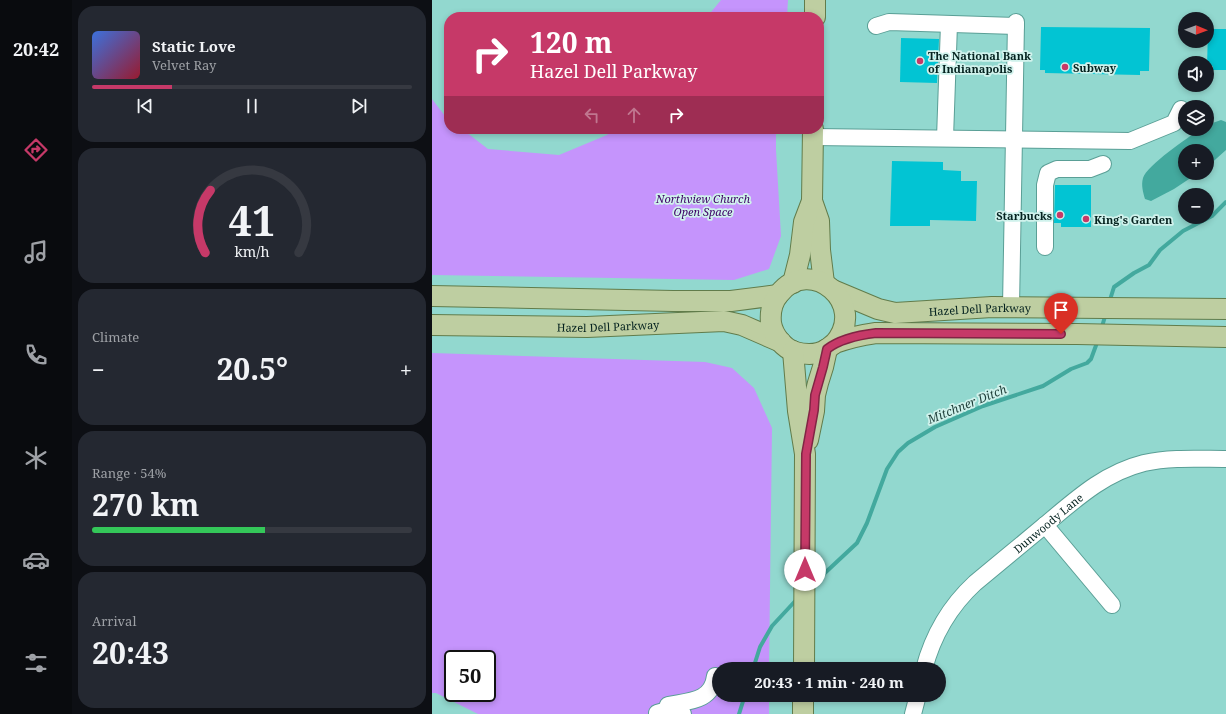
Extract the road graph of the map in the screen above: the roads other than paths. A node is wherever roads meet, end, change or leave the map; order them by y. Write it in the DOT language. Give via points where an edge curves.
graph roads {
  1 [pos="816,0"];
  2 [pos="815,12"];
  3 [pos="949,24"];
  4 [pos="876,26"];
  5 [pos="1178,115"];
  6 [pos="824,133"];
  7 [pos="813,134"];
  8 [pos="945,138"];
  9 [pos="1013,139"];
  10 [pos="1103,164"];
  11 [pos="812,201"];
  12 [pos="1045,246"];
  13 [pos="793,283"];
  14 [pos="829,287"];
  15 [pos="778,295"];
  16 [pos="432,296"];
  17 [pos="1011,307"];
  18 [pos="1226,309"];
  19 [pos="432,325"];
  20 [pos="1226,337"];
  21 [pos="830,346"];
  22 [pos="787,347"];
  23 [pos="806,454"];
  24 [pos="1226,459"];
  25 [pos="1044,525"];
  26 [pos="1112,605"];
  27 [pos="804,662"];
  28 [pos="926,662"];
  29 [pos="712,687"];
  30 [pos="803,702"];
  31 [pos="916,702"];
  32 [pos="662,709"];
  33 [pos="683,714"];
  34 [pos="803,714"];
  35 [pos="913,714"];
  1 -- 2 [label="main road"];
  3 -- 4 [label="street" via="889,22"];
  3 -- 8 [label="street"];
  3 -- 9 [label="street" via="1016,24"];
  5 -- 9 [label="street" via="1174,123 1130,141"];
  6 -- 8 [label="street"];
  7 -- 11 [label="main road"];
  8 -- 9 [label="street"];
  9 -- 17 [label="street"];
  10 -- 12 [label="street" via="1090,169 1057,170 1048,173 1045,185"];
  11 -- 13 [label="main road" via="804,222"];
  11 -- 14 [label="main road" via="819,221 820,250"];
  13 -- 14 [label="main road" via="818,281"];
  13 -- 15 [label="main road"];
  14 -- 17 [label="main road, Hazel Dell Parkway" via="878,309 895,313"];
  14 -- 21 [label="main road" via="842,302 845,314 841,333"];
  15 -- 16 [label="main road" via="731,301"];
  15 -- 22 [label="main road" via="772,308 773,330"];
  17 -- 18 [label="main road, Hazel Dell Parkway"];
  19 -- 22 [label="main road, Hazel Dell Parkway" via="586,327 724,321 742,325"];
  20 -- 21 [label="main road, Hazel Dell Parkway" via="876,333"];
  21 -- 22 [label="main road" via="819,353 810,354 802,354"];
  21 -- 23 [label="main road" via="815,395"];
  22 -- 23 [label="main road"];
  23 -- 27 [label="main road"];
  24 -- 25 [label="street, Dunwoody Lane" via="1166,460 1134,466 1091,487"];
  25 -- 26 [label="street"];
  25 -- 28 [label="street, Dunwoody Lane" via="960,598 938,632"];
  29 -- 32 [label="street" via="699,699"];
  30 -- 34 [label="main road"];
  31 -- 35 [label="street"];
  32 -- 33 [label="street"];
}
